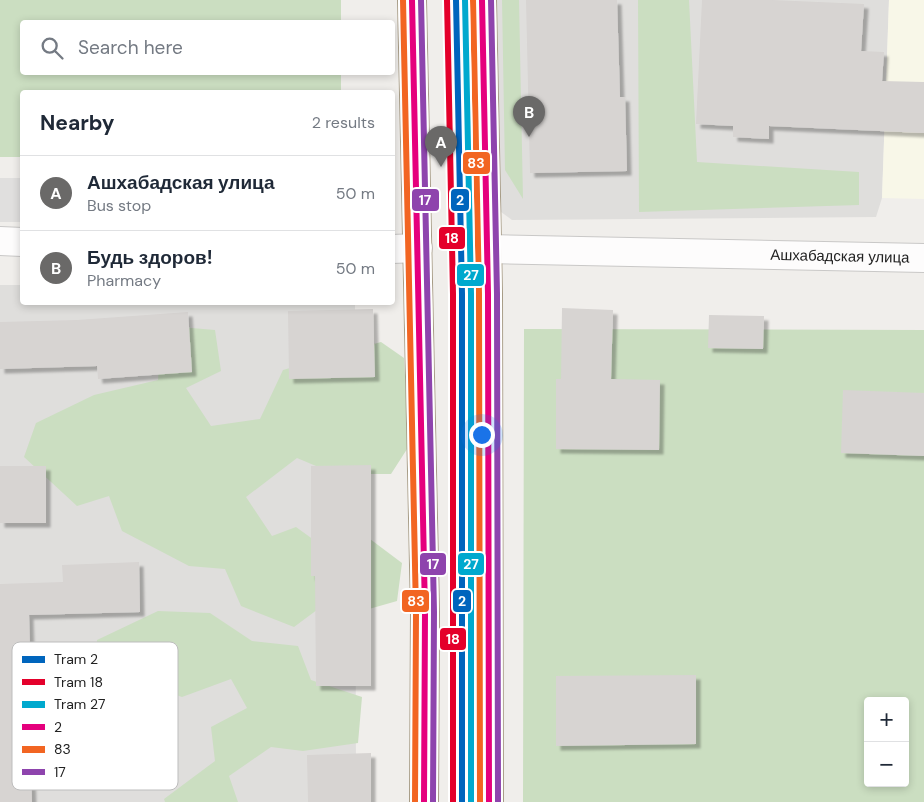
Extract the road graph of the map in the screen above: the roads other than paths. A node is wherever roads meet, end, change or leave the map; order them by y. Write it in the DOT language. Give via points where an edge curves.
graph roads {
  1 [pos="412,0"];
  2 [pos="482,0"];
  3 [pos="0,241"];
  4 [pos="20,242"];
  5 [pos="405,249"];
  6 [pos="488,249"];
  7 [pos="924,258"];
  8 [pos="424,802"];
  9 [pos="489,802"];
  1 -- 5 [label="main road"];
  2 -- 6 [label="main road"];
  3 -- 4 [label="street"];
  5 -- 8 [label="main road" via="425,612"];
  6 -- 7 [label="street, Ашхабадская улица"];
  6 -- 9 [label="main road"];
}
